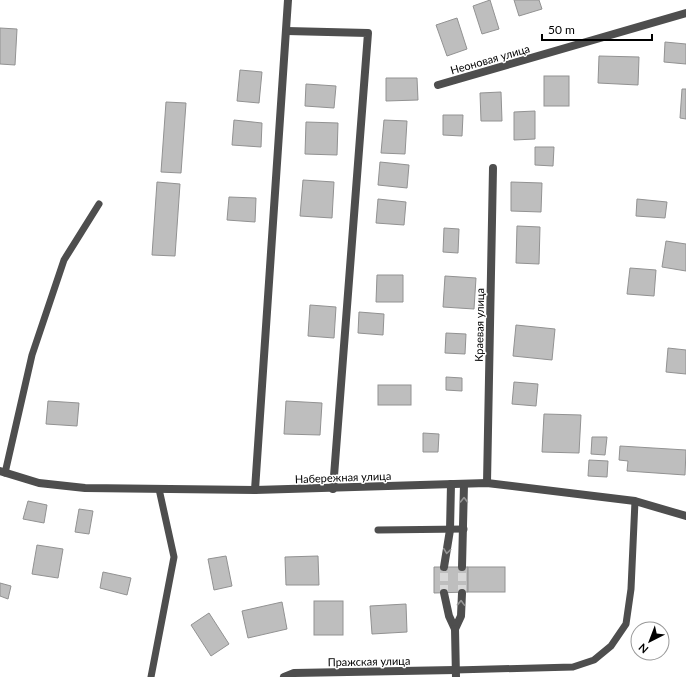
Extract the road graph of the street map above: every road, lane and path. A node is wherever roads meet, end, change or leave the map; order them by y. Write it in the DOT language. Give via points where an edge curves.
graph roads {
  1 [pos="288,0"];
  2 [pos="686,13"];
  3 [pos="287,31"];
  4 [pos="438,85"];
  5 [pos="493,168"];
  6 [pos="99,204"];
  7 [pos="3,472"];
  8 [pos="451,484"];
  9 [pos="464,484"];
  10 [pos="487,484"];
  11 [pos="333,488"];
  12 [pos="159,489"];
  13 [pos="254,490"];
  14 [pos="635,501"];
  15 [pos="686,516"];
  16 [pos="464,529"];
  17 [pos="378,530"];
  18 [pos="450,530"];
  19 [pos="444,567"];
  20 [pos="462,567"];
  21 [pos="444,592"];
  22 [pos="462,592"];
  23 [pos="455,629"];
  24 [pos="455,673"];
  25 [pos="151,677"];
  26 [pos="284,677"];
  1 -- 3 [label="street"];
  2 -- 4 [label="street, Неоновая улица"];
  3 -- 11 [label="street" via="368,33"];
  3 -- 13 [label="street"];
  5 -- 10 [label="street, Краевая улица"];
  6 -- 7 [label="lane" via="64,260 32,355"];
  7 -- 12 [label="street, Набережная улица" via="39,483 77,487"];
  8 -- 9 [label="street, Набережная улица"];
  8 -- 11 [label="street, Набережная улица"];
  8 -- 18 [label="street"];
  9 -- 10 [label="street, Набережная улица"];
  16 -- 9 [label="street, one-way"];
  10 -- 14 [label="street, Набережная улица"];
  11 -- 13 [label="street, Набережная улица"];
  12 -- 13 [label="street, Набережная улица"];
  12 -- 25 [label="lane" via="174,557"];
  14 -- 15 [label="street, Набережная улица"];
  14 -- 24 [label="lane" via="631,589 626,624 611,646 594,660 573,667"];
  16 -- 18 [label="lane"];
  16 -- 20 [label="street"];
  17 -- 18 [label="lane"];
  18 -- 19 [label="street, one-way"];
  21 -- 23 [label="street" via="448,616"];
  23 -- 22 [label="street, one-way" via="461,616"];
  23 -- 24 [label="street"];
  24 -- 26 [label="street, Пражская улица" via="294,673"];
}
